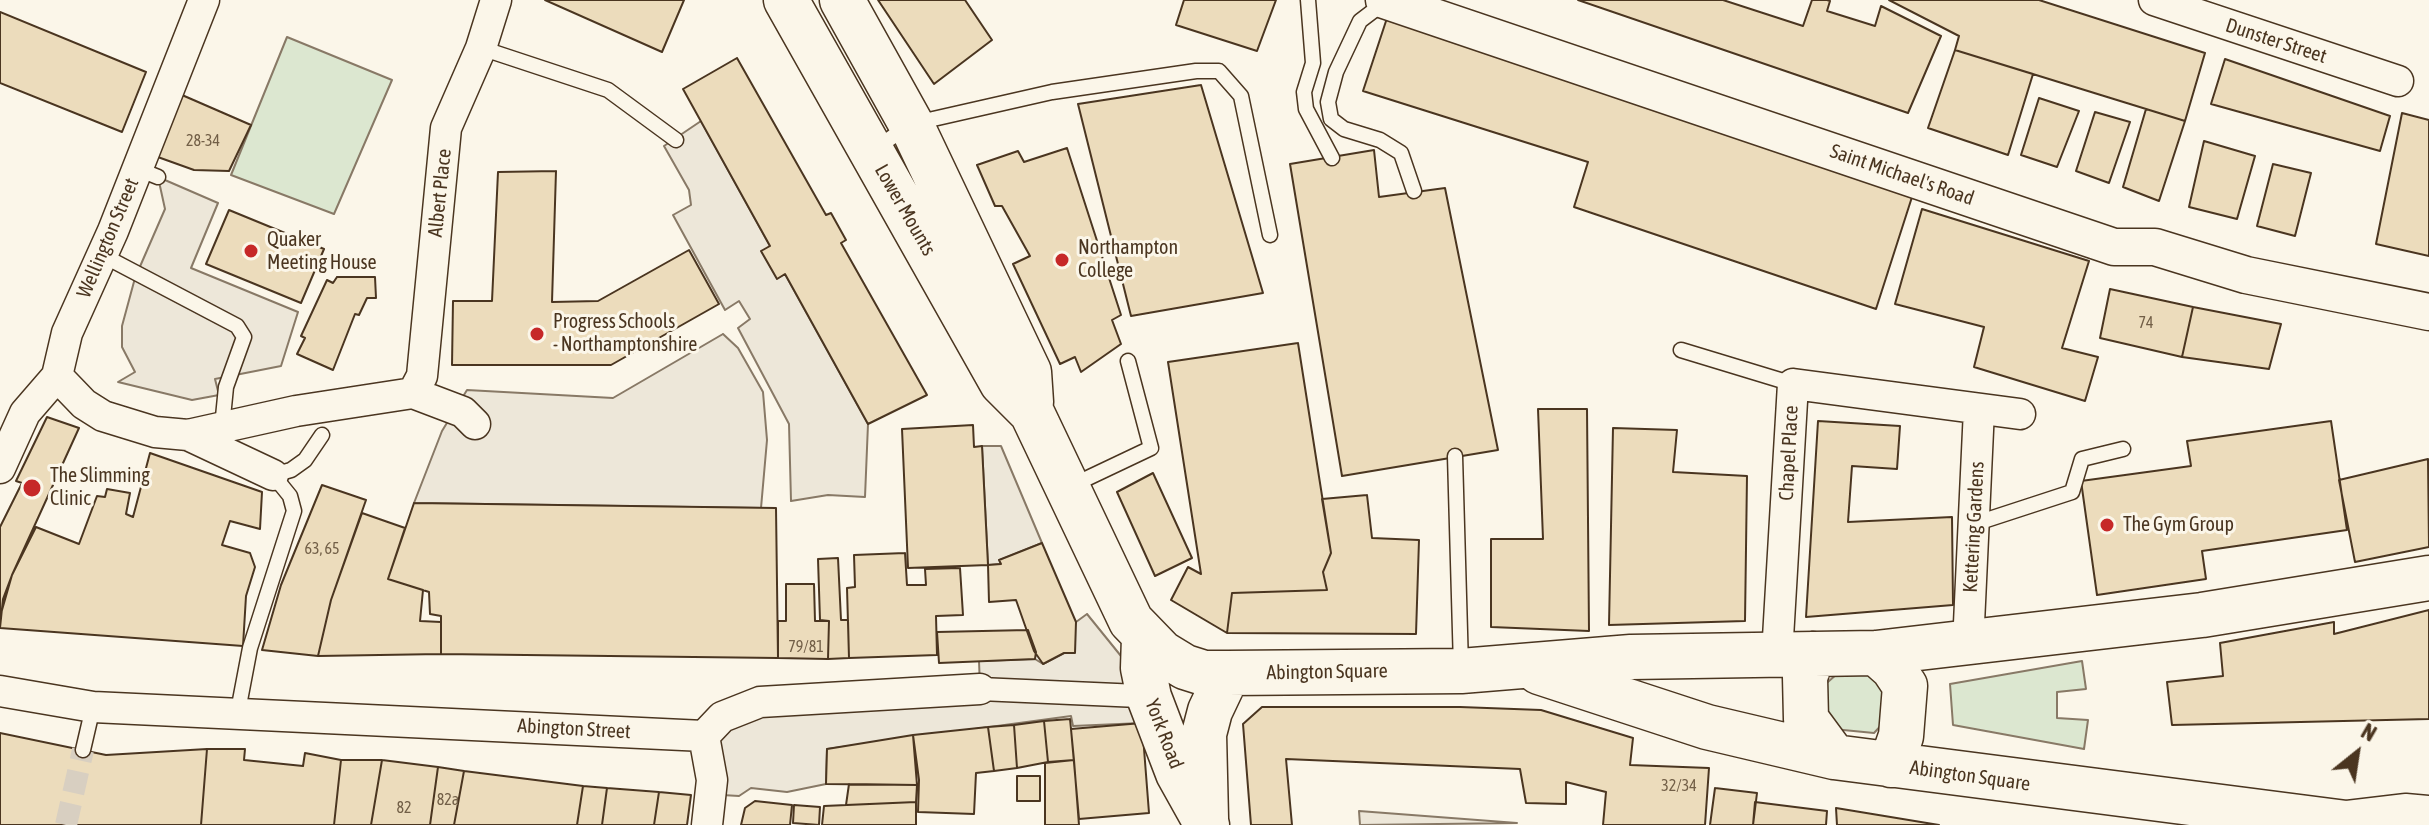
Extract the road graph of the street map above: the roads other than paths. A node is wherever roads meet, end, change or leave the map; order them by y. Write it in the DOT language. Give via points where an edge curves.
graph roads {
  1 [pos="204,0"];
  2 [pos="496,0"];
  3 [pos="786,0"];
  4 [pos="842,0"];
  5 [pos="1308,0"];
  6 [pos="1386,0"];
  7 [pos="2154,0"];
  8 [pos="2227,12"];
  9 [pos="481,48"];
  10 [pos="2398,81"];
  11 [pos="911,124"];
  12 [pos="676,140"];
  13 [pos="872,151"];
  14 [pos="1332,158"];
  15 [pos="1414,191"];
  16 [pos="1270,235"];
  17 [pos="102,255"];
  18 [pos="2429,312"];
  19 [pos="1681,350"];
  20 [pos="1128,361"];
  21 [pos="57,376"];
  22 [pos="1793,384"];
  23 [pos="413,393"];
  24 [pos="1979,409"];
  25 [pos="1032,413"];
  26 [pos="2020,414"];
  27 [pos="475,424"];
  28 [pos="222,427"];
  29 [pos="188,435"];
  30 [pos="322,435"];
  31 [pos="2123,449"];
  32 [pos="1455,456"];
  33 [pos="0,468"];
  34 [pos="273,475"];
  35 [pos="1067,488"];
  36 [pos="1974,524"];
  37 [pos="2429,578"];
  38 [pos="1144,637"];
  39 [pos="1968,645"];
  40 [pos="1876,653"];
  41 [pos="1795,654"];
  42 [pos="1522,666"];
  43 [pos="1461,671"];
  44 [pos="1228,673"];
  45 [pos="980,689"];
  46 [pos="0,691"];
  47 [pos="1139,696"];
  48 [pos="93,707"];
  49 [pos="238,711"];
  50 [pos="704,736"];
  51 [pos="83,750"];
  52 [pos="1834,757"];
  53 [pos="1891,765"];
  54 [pos="2429,818"];
  55 [pos="1207,824"];
  56 [pos="2349,824"];
  57 [pos="707,825"];
  1 -- 17 [label="street, Wellington Street" via="148,173"];
  2 -- 9 [label="street, Albert Place"];
  3 -- 13 [label="main road, Lower Mounts"];
  4 -- 11 [label="main road, Lower Mounts"];
  5 -- 14 [label="lane" via="1313,63 1304,92 1306,109"];
  6 -- 15 [label="lane" via="1360,21 1328,102 1331,119 1344,129 1401,153"];
  6 -- 18 [label="street, Saint Michael's Road" via="2114,247 2155,247 2246,275"];
  7 -- 8 [label="street, Dunster Street"];
  8 -- 10 [label="street, Dunster Street"];
  9 -- 12 [label="lane" via="608,90"];
  9 -- 23 [label="street, Albert Place" via="446,128 422,376"];
  11 -- 13 [label="lane"];
  11 -- 16 [label="lane" via="1052,92 1219,71 1241,96"];
  11 -- 25 [label="main road, Lower Mounts" via="1029,372"];
  13 -- 25 [label="main road, Lower Mounts" via="1002,383"];
  17 -- 21 [label="street, Wellington Street" via="67,333"];
  17 -- 28 [label="lane" via="237,326 244,337 226,387"];
  19 -- 22 [label="lane"];
  20 -- 35 [label="lane" via="1151,448"];
  21 -- 29 [label="street" via="77,399 103,416 155,432"];
  21 -- 33 [label="street, Wellington Street" via="25,413"];
  22 -- 24 [label="street, Chapel Place"];
  22 -- 41 [label="street, Chapel Place"];
  23 -- 27 [label="street" via="463,412"];
  23 -- 28 [label="street"];
  24 -- 26 [label="street, Chapel Place"];
  24 -- 36 [label="street, Kettering Gardens"];
  25 -- 35 [label="main road, Lower Mounts"];
  28 -- 29 [label="street"];
  29 -- 34 [label="street"];
  30 -- 34 [label="lane" via="305,460"];
  31 -- 36 [label="lane" via="2082,459 2072,492"];
  32 -- 43 [label="lane"];
  34 -- 49 [label="lane" via="290,496 294,511 250,648"];
  35 -- 38 [label="main road, Lower Mounts" via="1131,621"];
  36 -- 39 [label="street, Kettering Gardens"];
  37 -- 39 [label="main road, Abington Square"];
  38 -- 44 [label="main road, Abington Square" via="1178,664 1204,673"];
  38 -- 55 [label="main road, York Road" via="1149,697 1178,773"];
  39 -- 40 [label="main road, Abington Square"];
  40 -- 41 [label="main road, Abington Square"];
  40 -- 53 [label="main road" via="1905,686 1901,736"];
  41 -- 42 [label="main road, Abington Square" via="1631,657"];
  41 -- 52 [label="main road" via="1805,677 1806,719"];
  42 -- 43 [label="main road, Abington Square"];
  42 -- 52 [label="main road, Abington Square" via="1707,727"];
  43 -- 44 [label="main road, Abington Square"];
  44 -- 55 [label="main road" via="1204,734"];
  45 -- 47 [label="street"];
  45 -- 50 [label="street" via="760,702 722,717"];
  46 -- 48 [label="street, Abington Street"];
  48 -- 49 [label="street, Abington Street"];
  48 -- 51 [label="lane"];
  49 -- 50 [label="street, Abington Street"];
  50 -- 57 [label="street" via="712,780"];
  52 -- 53 [label="main road, Abington Square"];
  53 -- 56 [label="main road, Abington Square"];
  54 -- 56 [label="main road, Abington Square"];
}
